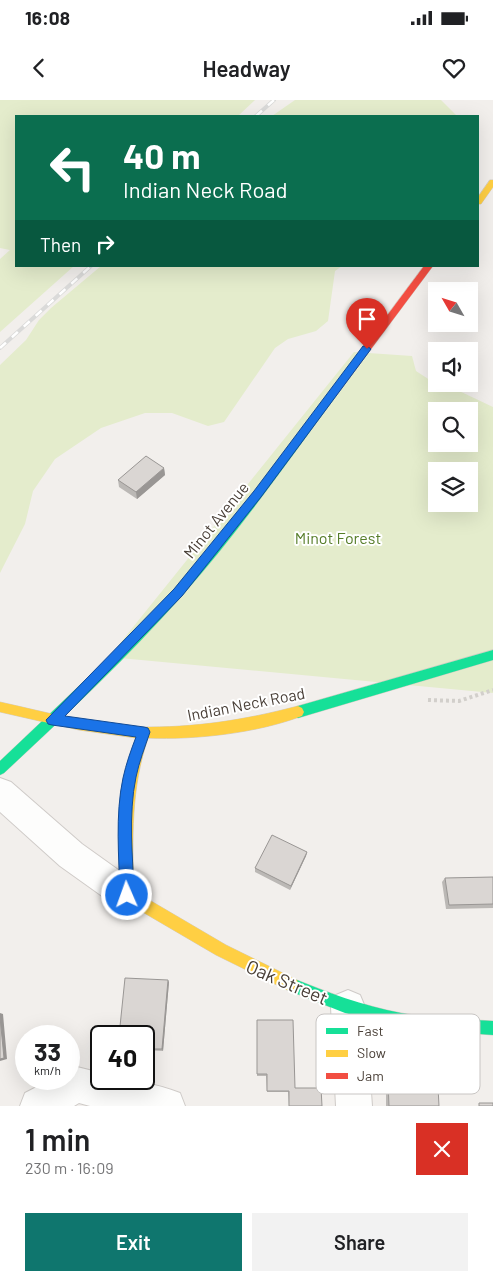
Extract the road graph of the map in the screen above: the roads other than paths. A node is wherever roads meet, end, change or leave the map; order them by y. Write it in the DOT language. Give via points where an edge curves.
graph roads {
  1 [pos="493,182"];
  2 [pos="479,201"];
  3 [pos="428,267"];
  4 [pos="493,655"];
  5 [pos="0,707"];
  6 [pos="52,720"];
  7 [pos="144,732"];
  8 [pos="0,769"];
  9 [pos="0,792"];
  10 [pos="127,895"];
  11 [pos="348,1007"];
  12 [pos="348,1014"];
  13 [pos="373,1014"];
  14 [pos="480,1027"];
  15 [pos="493,1028"];
  16 [pos="38,1106"];
  17 [pos="167,1106"];
  1 -- 2 [label="street"];
  3 -- 6 [label="street, Minot Avenue" via="207,558 146,627"];
  4 -- 7 [label="street, Indian Neck Road" via="256,722 198,731"];
  5 -- 6 [label="street, Indian Neck Road"];
  6 -- 7 [label="street, Indian Neck Road"];
  6 -- 8 [label="street, Minot Avenue"];
  7 -- 10 [label="street" via="127,795"];
  9 -- 10 [label="street, Oak Street" via="71,855"];
  10 -- 11 [label="street, Oak Street" via="238,960"];
  11 -- 12 [label="street"];
  11 -- 13 [label="street, Oak Street"];
  14 -- 15 [label="street, Oak Street"];
  16 -- 17 [label="street" via="77,1085"];
}
